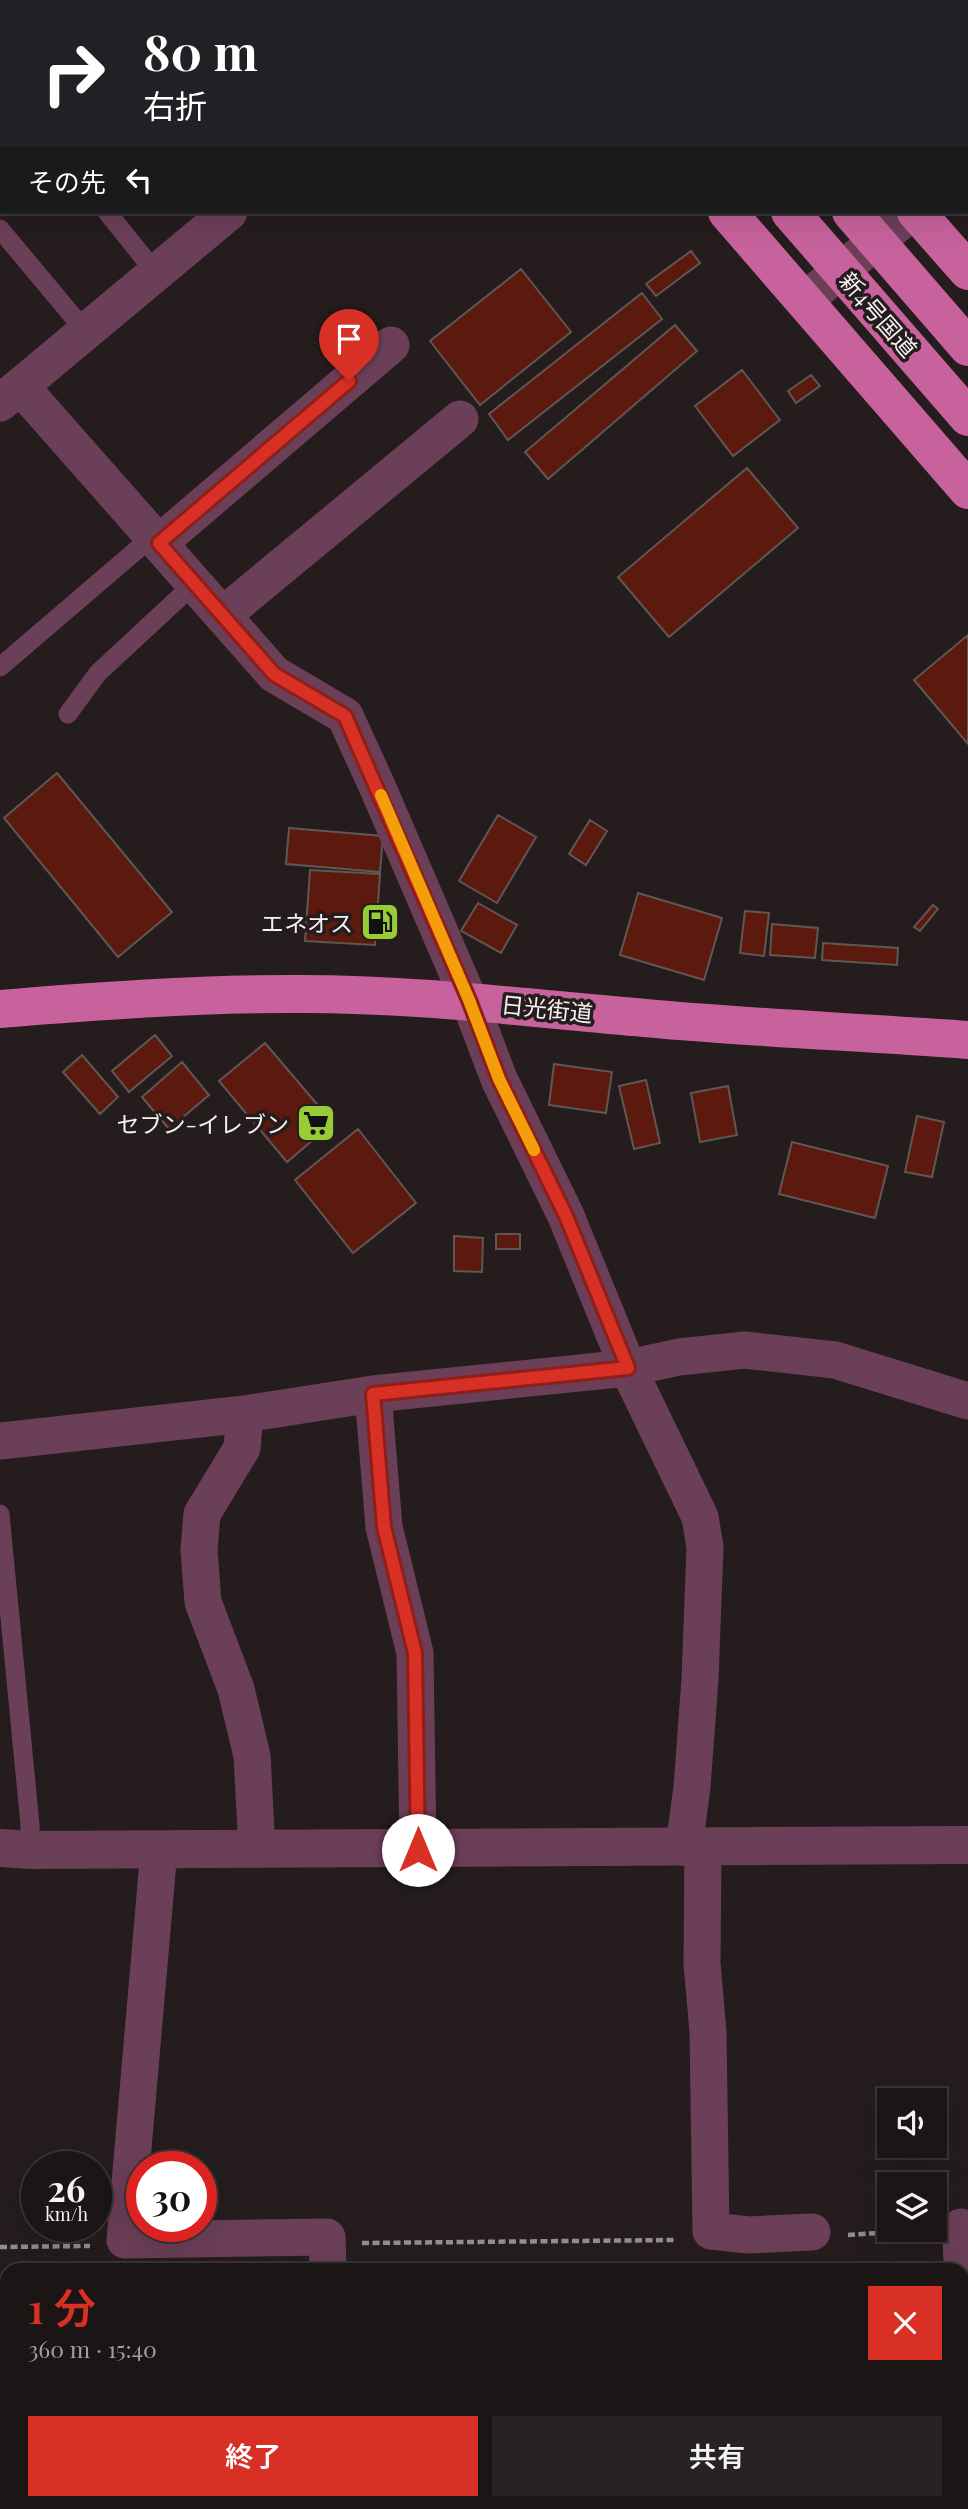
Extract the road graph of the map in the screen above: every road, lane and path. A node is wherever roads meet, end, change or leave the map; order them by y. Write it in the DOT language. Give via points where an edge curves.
graph roads {
  1 [pos="109,214"];
  2 [pos="227,214"];
  3 [pos="729,214"];
  4 [pos="792,214"];
  5 [pos="853,214"];
  6 [pos="912,214"];
  7 [pos="916,214"];
  8 [pos="0,229"];
  9 [pos="968,271"];
  10 [pos="156,273"];
  11 [pos="805,300"];
  12 [pos="86,332"];
  13 [pos="391,345"];
  14 [pos="968,347"];
  15 [pos="10,395"];
  16 [pos="968,417"];
  17 [pos="460,419"];
  18 [pos="968,490"];
  19 [pos="156,540"];
  20 [pos="195,583"];
  21 [pos="223,615"];
  22 [pos="0,667"];
  23 [pos="68,714"];
  24 [pos="469,1000"];
  25 [pos="0,1009"];
  26 [pos="968,1040"];
  27 [pos="628,1368"];
  28 [pos="373,1394"];
  29 [pos="968,1401"];
  30 [pos="246,1414"];
  31 [pos="0,1441"];
  32 [pos="0,1514"];
  33 [pos="968,1845"];
  34 [pos="693,1848"];
  35 [pos="15,1849"];
  36 [pos="257,1849"];
  37 [pos="159,1850"];
  38 [pos="418,1850"];
  39 [pos="711,2231"];
  40 [pos="813,2232"];
  41 [pos="125,2240"];
  42 [pos="0,2247"];
  43 [pos="955,2252"];
  44 [pos="328,2254"];
  1 -- 10 [label="lane"];
  2 -- 10 [label="street"];
  3 -- 11 [label="highway"];
  4 -- 16 [label="highway, 新4号国道"];
  5 -- 14 [label="highway, 新4号国道"];
  6 -- 11 [label="street"];
  7 -- 9 [label="highway"];
  8 -- 12 [label="lane"];
  10 -- 12 [label="street"];
  11 -- 18 [label="highway"];
  12 -- 15 [label="street"];
  13 -- 19 [label="street"];
  15 -- 19 [label="street"];
  17 -- 21 [label="street"];
  19 -- 20 [label="street"];
  19 -- 22 [label="lane"];
  20 -- 21 [label="street"];
  20 -- 23 [label="lane" via="98,673"];
  21 -- 24 [label="street" via="274,674 345,716"];
  24 -- 25 [label="highway, 日光街道" via="291,994"];
  24 -- 26 [label="highway, 日光街道" via="647,1019"];
  24 -- 27 [label="street" via="499,1079 566,1216"];
  27 -- 28 [label="street"];
  27 -- 29 [label="street" via="732,1351 775,1352 835,1360"];
  27 -- 34 [label="street" via="700,1517 705,1547"];
  28 -- 30 [label="street"];
  28 -- 38 [label="street" via="384,1527 415,1653"];
  30 -- 31 [label="street"];
  30 -- 36 [label="street" via="242,1448 202,1514 199,1550 203,1602 233,1679 252,1756"];
  32 -- 35 [label="lane" via="30,1825"];
  33 -- 34 [label="street"];
  34 -- 38 [label="street"];
  34 -- 39 [label="street" via="708,2032"];
  35 -- 37 [label="street"];
  36 -- 37 [label="street"];
  36 -- 38 [label="street"];
  37 -- 41 [label="street"];
  39 -- 40 [label="street" via="749,2235"];
  39 -- 44 [label="path" via="702,2240 345,2243"];
  40 -- 43 [label="path"];
  41 -- 42 [label="path" via="107,2245"];
  41 -- 44 [label="street"];
}
